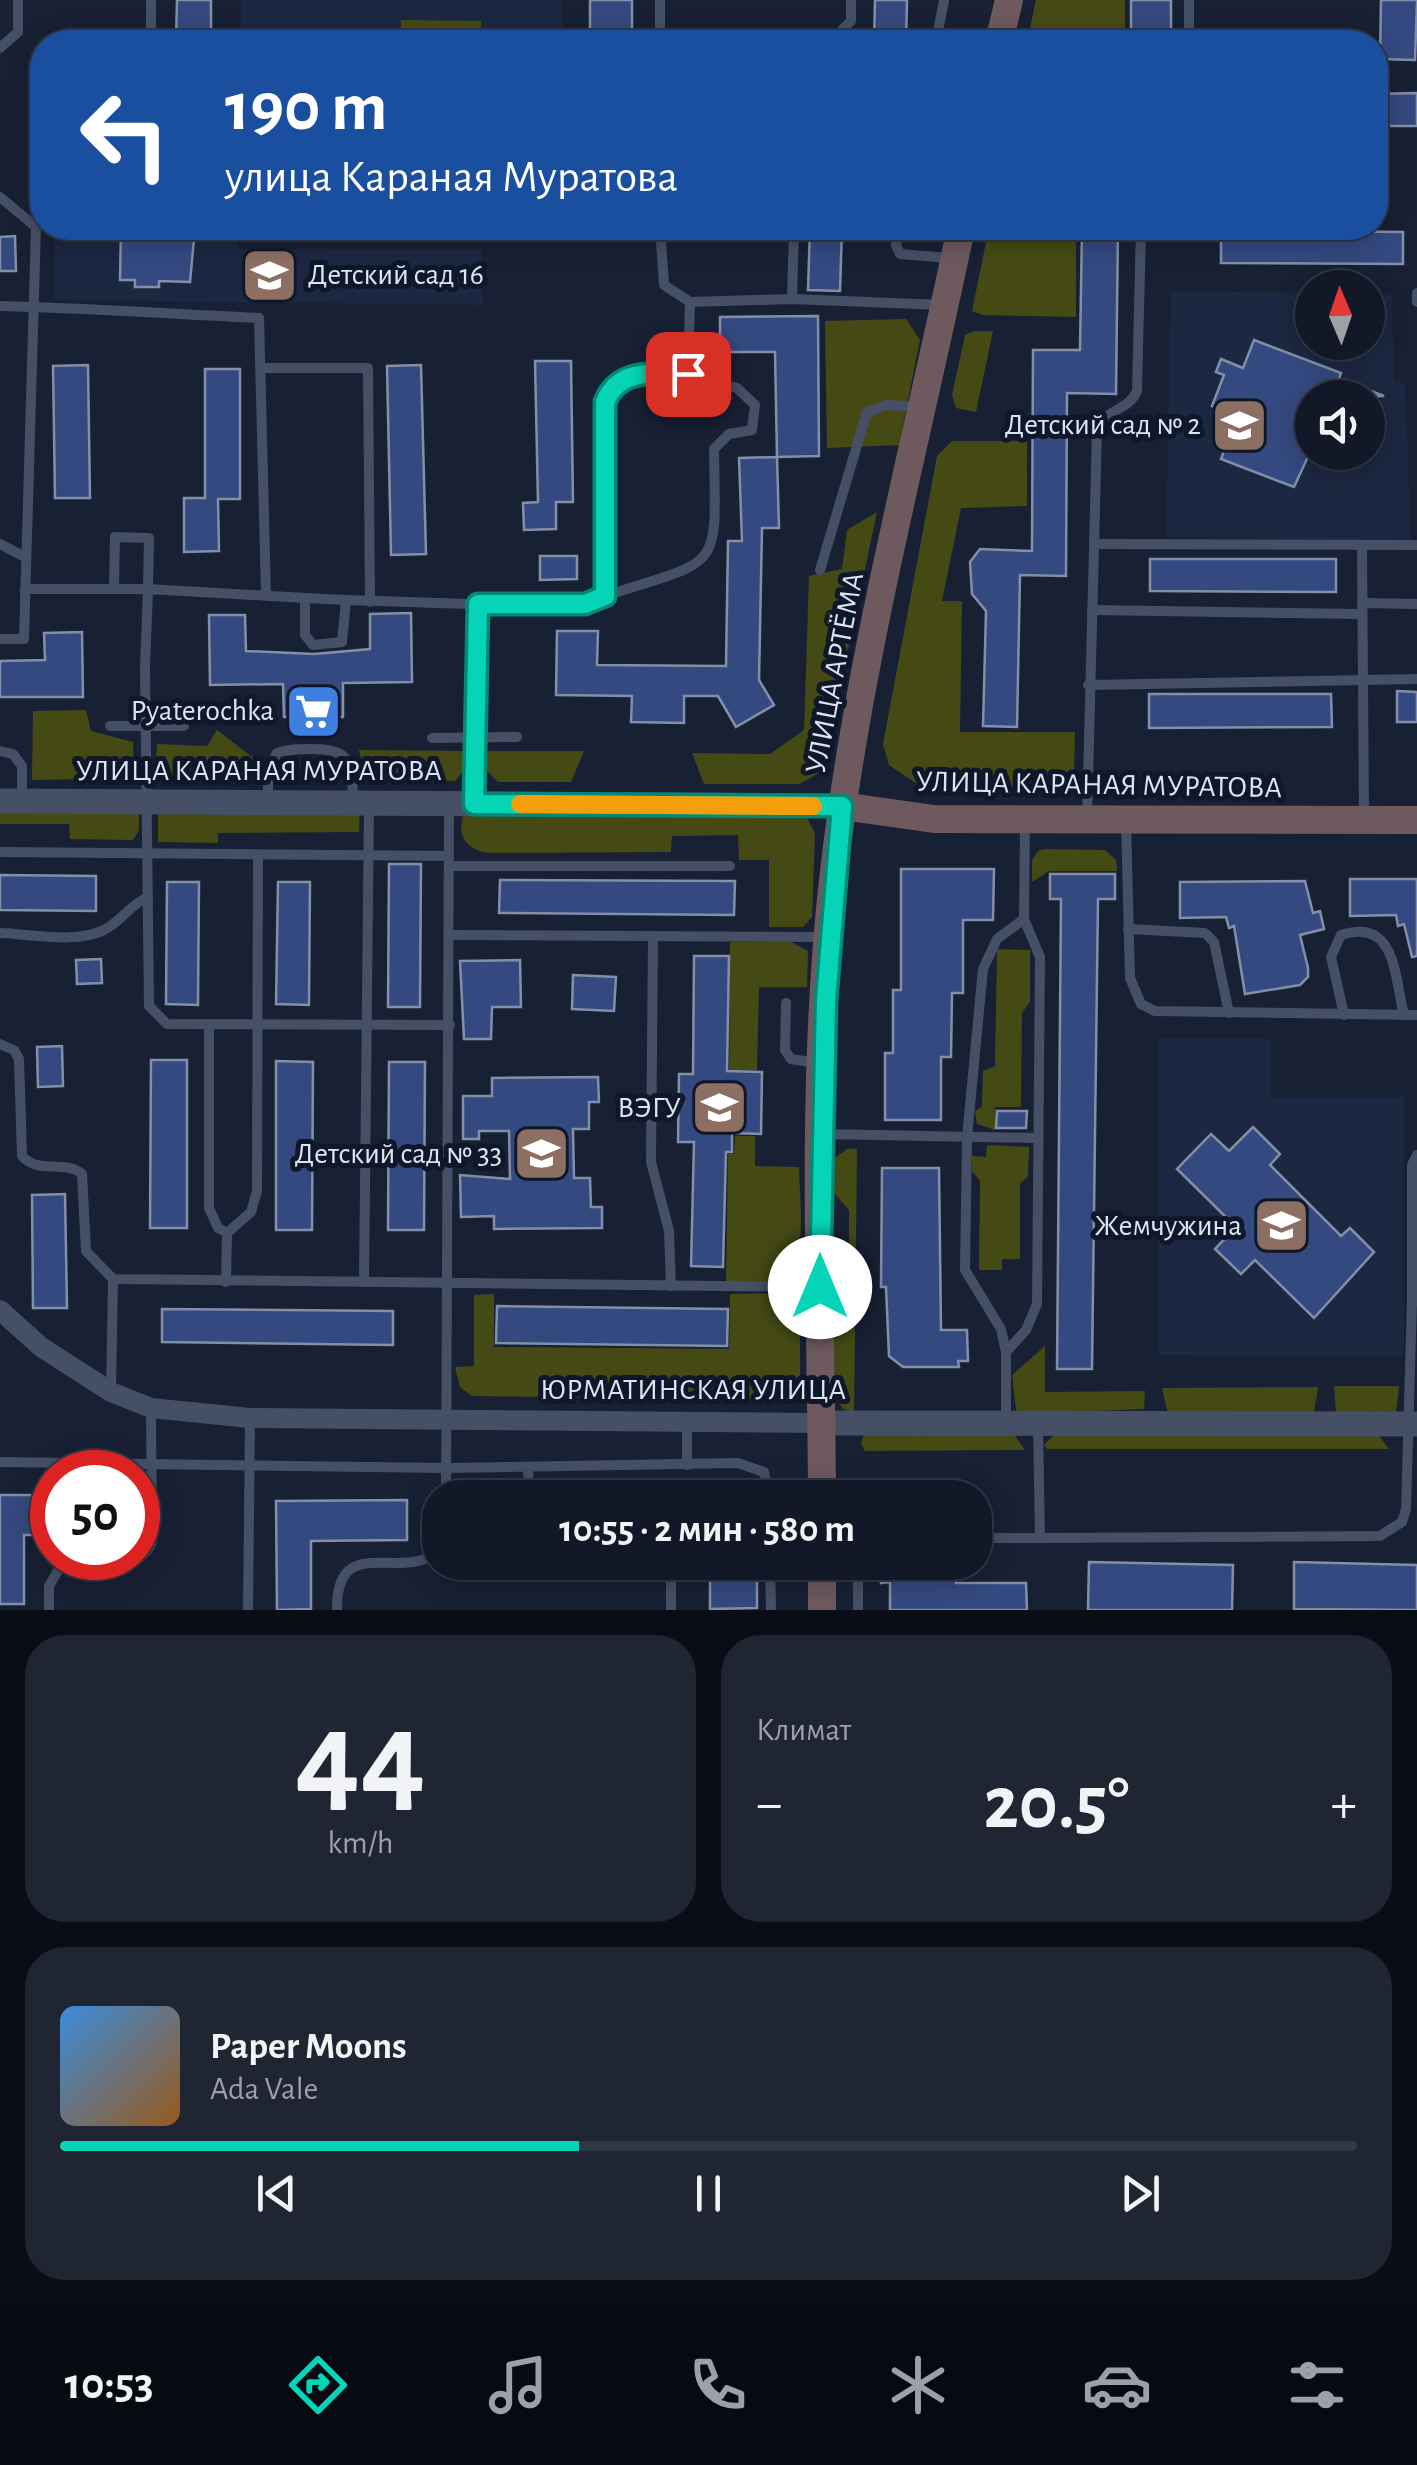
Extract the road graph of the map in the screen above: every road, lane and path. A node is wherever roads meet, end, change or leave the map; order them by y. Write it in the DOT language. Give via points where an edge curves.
graph roads {
  1 [pos="18,0"];
  2 [pos="151,0"];
  3 [pos="660,0"];
  4 [pos="851,0"];
  5 [pos="944,0"];
  6 [pos="1008,0"];
  7 [pos="1189,0"];
  8 [pos="151,30"];
  9 [pos="660,30"];
  10 [pos="842,30"];
  11 [pos="938,30"];
  12 [pos="1002,30"];
  13 [pos="1190,30"];
  14 [pos="0,48"];
  15 [pos="0,198"];
  16 [pos="30,222"];
  17 [pos="36,240"];
  18 [pos="661,240"];
  19 [pos="794,240"];
  20 [pos="897,240"];
  21 [pos="959,240"];
  22 [pos="1141,240"];
  23 [pos="955,258"];
  24 [pos="1417,293"];
  25 [pos="792,299"];
  26 [pos="690,302"];
  27 [pos="1417,302"];
  28 [pos="944,305"];
  29 [pos="0,306"];
  30 [pos="36,306"];
  31 [pos="262,368"];
  32 [pos="688,374"];
  33 [pos="923,408"];
  34 [pos="0,544"];
  35 [pos="1096,544"];
  36 [pos="1417,544"];
  37 [pos="1362,545"];
  38 [pos="26,557"];
  39 [pos="820,570"];
  40 [pos="114,588"];
  41 [pos="25,589"];
  42 [pos="148,589"];
  43 [pos="266,596"];
  44 [pos="605,596"];
  45 [pos="305,598"];
  46 [pos="346,600"];
  47 [pos="370,602"];
  48 [pos="478,604"];
  49 [pos="1417,604"];
  50 [pos="1362,609"];
  51 [pos="1092,610"];
  52 [pos="0,639"];
  53 [pos="1417,679"];
  54 [pos="1363,680"];
  55 [pos="1088,684"];
  56 [pos="110,726"];
  57 [pos="146,726"];
  58 [pos="184,726"];
  59 [pos="517,736"];
  60 [pos="432,738"];
  61 [pos="476,738"];
  62 [pos="0,752"];
  63 [pos="11,802"];
  64 [pos="148,803"];
  65 [pos="268,804"];
  66 [pos="361,804"];
  67 [pos="462,804"];
  68 [pos="842,806"];
  69 [pos="1025,820"];
  70 [pos="1086,820"];
  71 [pos="1126,820"];
  72 [pos="1364,820"];
  73 [pos="1417,820"];
  74 [pos="0,852"];
  75 [pos="148,853"];
  76 [pos="258,855"];
  77 [pos="370,856"];
  78 [pos="450,861"];
  79 [pos="730,866"];
  80 [pos="148,898"];
  81 [pos="1024,920"];
  82 [pos="1128,929"];
  83 [pos="0,933"];
  84 [pos="450,935"];
  85 [pos="828,936"];
  86 [pos="653,937"];
  87 [pos="786,1003"];
  88 [pos="1229,1013"];
  89 [pos="1344,1015"];
  90 [pos="1417,1015"];
  91 [pos="1404,1016"];
  92 [pos="209,1024"];
  93 [pos="368,1024"];
  94 [pos="256,1025"];
  95 [pos="450,1025"];
  96 [pos="0,1044"];
  97 [pos="823,1063"];
  98 [pos="822,1134"];
  99 [pos="967,1137"];
  100 [pos="1036,1138"];
  101 [pos="1417,1155"];
  102 [pos="227,1232"];
  103 [pos="113,1279"];
  104 [pos="226,1282"];
  105 [pos="364,1282"];
  106 [pos="449,1283"];
  107 [pos="670,1286"];
  108 [pos="820,1287"];
  109 [pos="1414,1301"];
  110 [pos="0,1310"];
  111 [pos="1006,1352"];
  112 [pos="112,1392"];
  113 [pos="151,1408"];
  114 [pos="250,1418"];
  115 [pos="687,1421"];
  116 [pos="446,1422"];
  117 [pos="821,1423"];
  118 [pos="1006,1424"];
  119 [pos="1038,1424"];
  120 [pos="1413,1424"];
  121 [pos="151,1450"];
  122 [pos="0,1462"];
  123 [pos="30,1462"];
  124 [pos="160,1462"];
  125 [pos="687,1464"];
  126 [pos="249,1466"];
  127 [pos="528,1467"];
  128 [pos="446,1468"];
  129 [pos="446,1480"];
  130 [pos="528,1480"];
  131 [pos="766,1480"];
  132 [pos="822,1480"];
  133 [pos="992,1538"];
  134 [pos="1040,1538"];
  135 [pos="422,1561"];
  136 [pos="52,1580"];
  137 [pos="669,1580"];
  138 [pos="770,1580"];
  139 [pos="822,1580"];
  140 [pos="858,1580"];
  141 [pos="49,1610"];
  142 [pos="248,1610"];
  143 [pos="337,1610"];
  144 [pos="672,1610"];
  145 [pos="771,1610"];
  146 [pos="822,1610"];
  147 [pos="858,1610"];
  1 -- 14 [label="lane" via="18,32"];
  2 -- 8 [label="lane"];
  3 -- 9 [label="lane"];
  4 -- 10 [label="lane" via="851,21"];
  5 -- 11 [label="lane"];
  6 -- 12 [label="main road"];
  7 -- 13 [label="lane"];
  15 -- 16 [label="lane"];
  17 -- 30 [label="lane"];
  18 -- 26 [label="lane" via="664,286"];
  19 -- 25 [label="lane"];
  20 -- 23 [label="lane" via="900,254"];
  21 -- 23 [label="main road, УЛИЦА АРТЁМА"];
  22 -- 35 [label="lane" via="1138,391 1096,429"];
  23 -- 28 [label="main road, УЛИЦА АРТЁМА"];
  24 -- 27 [label="lane"];
  25 -- 26 [label="lane"];
  25 -- 28 [label="lane"];
  26 -- 32 [label="lane"];
  28 -- 33 [label="main road, УЛИЦА АРТЁМА"];
  29 -- 30 [label="lane"];
  30 -- 31 [label="lane" via="259,318"];
  30 -- 38 [label="lane"];
  31 -- 43 [label="lane"];
  31 -- 47 [label="lane" via="368,368"];
  32 -- 44 [label="lane" via="623,378 605,402"];
  32 -- 44 [label="lane" via="737,388 755,405 752,430 730,434 714,449 710,552 700,565"];
  33 -- 39 [label="lane" via="887,404 867,412"];
  33 -- 68 [label="main road, УЛИЦА АРТЁМА"];
  34 -- 38 [label="lane"];
  35 -- 37 [label="lane"];
  35 -- 51 [label="lane"];
  36 -- 37 [label="lane"];
  37 -- 50 [label="lane"];
  38 -- 41 [label="lane"];
  40 -- 41 [label="lane"];
  40 -- 42 [label="lane"];
  40 -- 42 [label="lane" via="115,538 149,538"];
  41 -- 52 [label="lane" via="24,639"];
  42 -- 43 [label="lane"];
  42 -- 57 [label="lane"];
  43 -- 45 [label="lane"];
  44 -- 48 [label="lane" via="585,604"];
  45 -- 46 [label="lane"];
  45 -- 46 [label="lane" via="305,635 313,645 342,642"];
  46 -- 47 [label="lane"];
  47 -- 48 [label="lane"];
  48 -- 61 [label="lane"];
  49 -- 50 [label="lane"];
  50 -- 51 [label="lane"];
  50 -- 54 [label="lane"];
  51 -- 55 [label="lane"];
  53 -- 54 [label="lane"];
  54 -- 55 [label="lane"];
  54 -- 72 [label="lane"];
  55 -- 70 [label="lane"];
  56 -- 57 [label="lane"];
  57 -- 58 [label="lane"];
  57 -- 64 [label="lane"];
  59 -- 61 [label="lane"];
  60 -- 61 [label="lane"];
  61 -- 67 [label="lane"];
  62 -- 63 [label="lane" via="13,754 22,766"];
  63 -- 64 [label="street, УЛИЦА КАРАНАЯ МУРАТОВА"];
  64 -- 65 [label="street, УЛИЦА КАРАНАЯ МУРАТОВА"];
  64 -- 75 [label="lane"];
  65 -- 66 [label="street, УЛИЦА КАРАНАЯ МУРАТОВА"];
  65 -- 66 [label="lane" via="268,770 277,753 332,749 352,770"];
  66 -- 67 [label="street, УЛИЦА КАРАНАЯ МУРАТОВА"];
  66 -- 77 [label="lane"];
  67 -- 68 [label="street, УЛИЦА КАРАНАЯ МУРАТОВА"];
  67 -- 78 [label="lane"];
  68 -- 69 [label="main road, УЛИЦА КАРАНАЯ МУРАТОВА" via="934,819"];
  68 -- 85 [label="main road, УЛИЦА АРТЁМА"];
  69 -- 70 [label="main road, УЛИЦА КАРАНАЯ МУРАТОВА"];
  69 -- 81 [label="lane"];
  70 -- 71 [label="main road, УЛИЦА КАРАНАЯ МУРАТОВА"];
  71 -- 72 [label="main road, УЛИЦА КАРАНАЯ МУРАТОВА"];
  71 -- 82 [label="lane"];
  72 -- 73 [label="main road, УЛИЦА КАРАНАЯ МУРАТОВА"];
  74 -- 75 [label="lane"];
  75 -- 76 [label="lane"];
  75 -- 80 [label="lane"];
  76 -- 77 [label="lane"];
  76 -- 94 [label="lane"];
  77 -- 78 [label="lane"];
  77 -- 93 [label="lane"];
  78 -- 79 [label="lane"];
  78 -- 84 [label="lane"];
  80 -- 83 [label="lane" via="92,934"];
  80 -- 92 [label="lane" via="149,1006 167,1024"];
  81 -- 99 [label="lane" via="988,952"];
  81 -- 100 [label="lane" via="1040,957"];
  82 -- 88 [label="lane" via="1205,932 1214,942"];
  82 -- 88 [label="lane" via="1130,978 1140,1004 1155,1011"];
  84 -- 86 [label="lane"];
  84 -- 95 [label="lane"];
  85 -- 86 [label="lane"];
  85 -- 97 [label="main road, УЛИЦА АРТЁМА"];
  86 -- 107 [label="lane" via="651,1162 669,1230"];
  87 -- 97 [label="lane" via="785,1050 800,1063"];
  88 -- 89 [label="lane"];
  89 -- 91 [label="lane"];
  89 -- 91 [label="lane" via="1331,956 1341,935 1362,928 1387,946"];
  90 -- 91 [label="lane"];
  92 -- 94 [label="lane"];
  92 -- 102 [label="lane" via="209,1208"];
  93 -- 94 [label="lane"];
  93 -- 95 [label="lane"];
  93 -- 105 [label="lane"];
  94 -- 102 [label="lane" via="257,1190 250,1212"];
  95 -- 106 [label="lane"];
  96 -- 103 [label="lane" via="19,1059 22,1156 38,1167 70,1166 82,1174 86,1251"];
  97 -- 98 [label="main road, УЛИЦА АРТЁМА"];
  98 -- 99 [label="lane"];
  98 -- 108 [label="main road, УЛИЦА АРТЁМА"];
  99 -- 100 [label="lane"];
  99 -- 111 [label="lane" via="965,1270 995,1317"];
  100 -- 111 [label="lane" via="1036,1304 1026,1330"];
  101 -- 109 [label="lane"];
  102 -- 104 [label="lane"];
  103 -- 104 [label="lane"];
  103 -- 112 [label="lane"];
  104 -- 105 [label="lane"];
  105 -- 106 [label="lane"];
  106 -- 107 [label="lane"];
  106 -- 116 [label="lane"];
  107 -- 108 [label="lane"];
  108 -- 117 [label="main road, УЛИЦА АРТЁМА"];
  109 -- 120 [label="lane"];
  110 -- 112 [label="street, ЮРМАТИНСКАЯ УЛИЦА" via="41,1347"];
  111 -- 118 [label="lane"];
  112 -- 113 [label="street, ЮРМАТИНСКАЯ УЛИЦА"];
  113 -- 114 [label="street, ЮРМАТИНСКАЯ УЛИЦА"];
  113 -- 121 [label="lane"];
  114 -- 116 [label="street, ЮРМАТИНСКАЯ УЛИЦА"];
  114 -- 126 [label="lane"];
  115 -- 116 [label="street, ЮРМАТИНСКАЯ УЛИЦА"];
  115 -- 117 [label="street, ЮРМАТИНСКАЯ УЛИЦА"];
  115 -- 125 [label="lane"];
  116 -- 128 [label="lane"];
  117 -- 118 [label="street, ЮРМАТИНСКАЯ УЛИЦА"];
  117 -- 132 [label="main road, УЛИЦА АРТЁМА"];
  118 -- 119 [label="street, ЮРМАТИНСКАЯ УЛИЦА"];
  119 -- 120 [label="street, ЮРМАТИНСКАЯ УЛИЦА"];
  119 -- 134 [label="lane"];
  120 -- 134 [label="lane" via="1406,1509 1402,1522 1380,1536"];
  122 -- 123 [label="lane"];
  124 -- 126 [label="lane"];
  125 -- 127 [label="lane"];
  125 -- 131 [label="lane" via="753,1464"];
  126 -- 128 [label="lane"];
  126 -- 142 [label="lane"];
  127 -- 128 [label="lane"];
  127 -- 130 [label="lane"];
  128 -- 129 [label="lane"];
  133 -- 134 [label="lane"];
  135 -- 143 [label="lane" via="348,1569 337,1588"];
  136 -- 141 [label="lane"];
  137 -- 144 [label="lane"];
  138 -- 145 [label="lane"];
  139 -- 146 [label="main road"];
  140 -- 147 [label="lane"];
}
